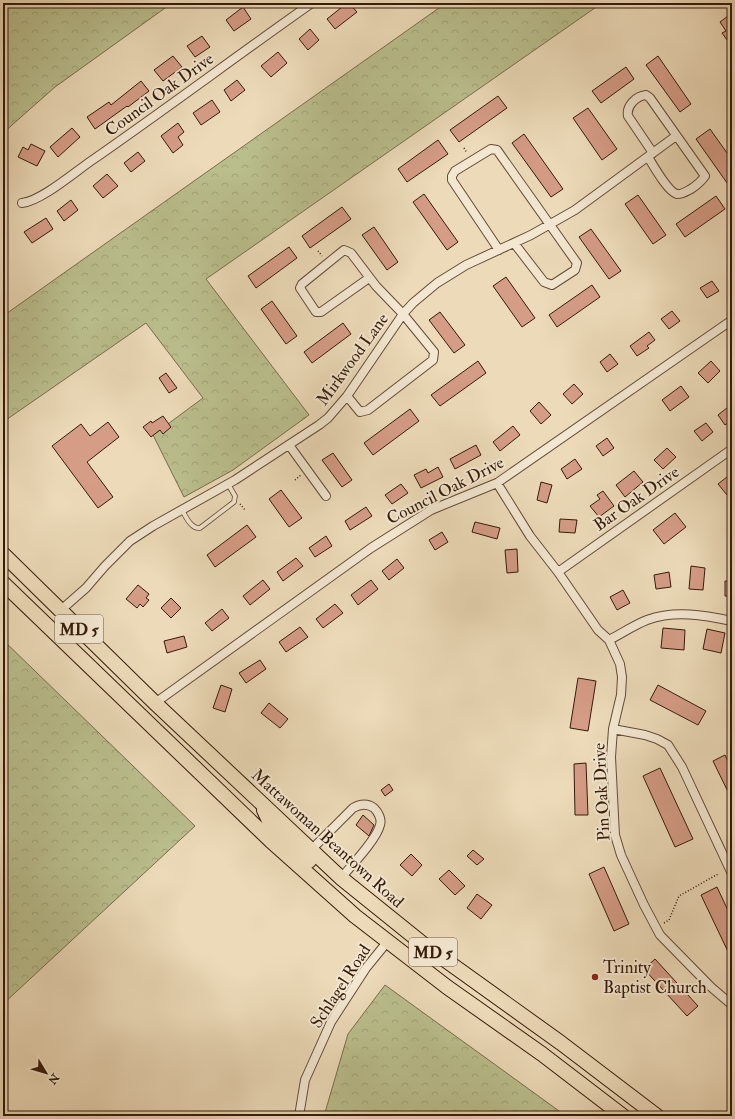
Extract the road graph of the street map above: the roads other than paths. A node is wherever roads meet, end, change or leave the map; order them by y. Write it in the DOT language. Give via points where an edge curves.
graph roads {
  1 [pos="312,3"];
  2 [pos="676,136"];
  3 [pos="650,155"];
  4 [pos="22,203"];
  5 [pos="549,225"];
  6 [pos="514,243"];
  7 [pos="498,250"];
  8 [pos="369,278"];
  9 [pos="404,314"];
  10 [pos="732,320"];
  11 [pos="347,396"];
  12 [pos="289,445"];
  13 [pos="732,449"];
  14 [pos="497,483"];
  15 [pos="228,484"];
  16 [pos="326,496"];
  17 [pos="182,510"];
  18 [pos="3,554"];
  19 [pos="558,572"];
  20 [pos="3,583"];
  21 [pos="61,610"];
  22 [pos="732,621"];
  23 [pos="609,640"];
  24 [pos="155,703"];
  25 [pos="613,729"];
  26 [pos="261,803"];
  27 [pos="271,841"];
  28 [pos="311,850"];
  29 [pos="732,874"];
  30 [pos="341,878"];
  31 [pos="388,941"];
  32 [pos="732,1006"];
  33 [pos="623,1090"];
  34 [pos="299,1116"];
  35 [pos="623,1116"];
  36 [pos="657,1116"];
  1 -- 4 [label="street, Council Oak Drive" via="120,141 44,193"];
  2 -- 3 [label="street, Mirkwood Lane"];
  2 -- 3 [label="street" via="650,98 642,95 627,111"];
  2 -- 3 [label="street" via="705,176 700,183 688,191 676,194 669,188"];
  3 -- 5 [label="street, Mirkwood Lane" via="575,210"];
  5 -- 6 [label="street, Mirkwood Lane"];
  5 -- 6 [label="street" via="577,263 574,270 552,285 544,282"];
  5 -- 7 [label="street" via="497,150 491,149 455,171 452,180"];
  6 -- 7 [label="street, Mirkwood Lane"];
  7 -- 9 [label="street, Mirkwood Lane" via="466,265 437,283"];
  8 -- 8 [label="street" via="321,312 316,312 300,288 344,250 351,253"];
  8 -- 9 [label="street"];
  9 -- 11 [label="street, Mirkwood Lane"];
  9 -- 11 [label="street" via="434,352 433,360 368,410 360,412"];
  10 -- 14 [label="street, Council Oak Drive"];
  11 -- 12 [label="street, Mirkwood Lane" via="328,418"];
  12 -- 15 [label="street, Mirkwood Lane"];
  12 -- 16 [label="street"];
  13 -- 19 [label="street, Bar Oak Drive"];
  14 -- 19 [label="street, Pin Oak Drive" via="530,536"];
  14 -- 24 [label="street, Council Oak Drive" via="431,510 402,527"];
  15 -- 17 [label="street, Mirkwood Lane"];
  15 -- 17 [label="lane" via="235,496 234,502 200,528 193,526"];
  17 -- 21 [label="street, Mirkwood Lane" via="130,541 86,588"];
  18 -- 21 [label="highway, Mattawoman Beantown Road / MD 5"];
  19 -- 23 [label="street, Pin Oak Drive" via="598,630"];
  20 -- 24 [label="highway" via="30,600 137,701"];
  20 -- 27 [label="highway, MD 5"];
  21 -- 24 [label="highway, Mattawoman Beantown Road / MD 5"];
  22 -- 23 [label="street" via="686,614 665,615 647,620"];
  23 -- 25 [label="street, Pin Oak Drive" via="620,664 622,677 621,695"];
  24 -- 26 [label="highway, Mattawoman Beantown Road / MD 5"];
  24 -- 27 [label="highway" via="169,733 234,795"];
  25 -- 29 [label="street, Pin Oak Drive" via="645,735 668,745 682,767"];
  25 -- 32 [label="street, Pin Oak Drive" via="611,757 615,835 621,855 660,935"];
  26 -- 28 [label="highway, Mattawoman Beantown Road / MD 5"];
  26 -- 31 [label="highway" via="272,827 383,927"];
  27 -- 31 [label="highway, MD 5" via="355,916"];
  28 -- 30 [label="highway, Mattawoman Beantown Road / MD 5"];
  28 -- 30 [label="street" via="354,808 362,804 375,809 380,817 379,828"];
  30 -- 33 [label="highway, Mattawoman Beantown Road / MD 5" via="423,944"];
  31 -- 33 [label="highway" via="400,941 607,1087"];
  31 -- 34 [label="street, Schlagel Road" via="366,968 331,1022 305,1080"];
  31 -- 35 [label="highway, MD 5"];
  33 -- 36 [label="highway, Mattawoman Beantown Road / MD 5"];
}
